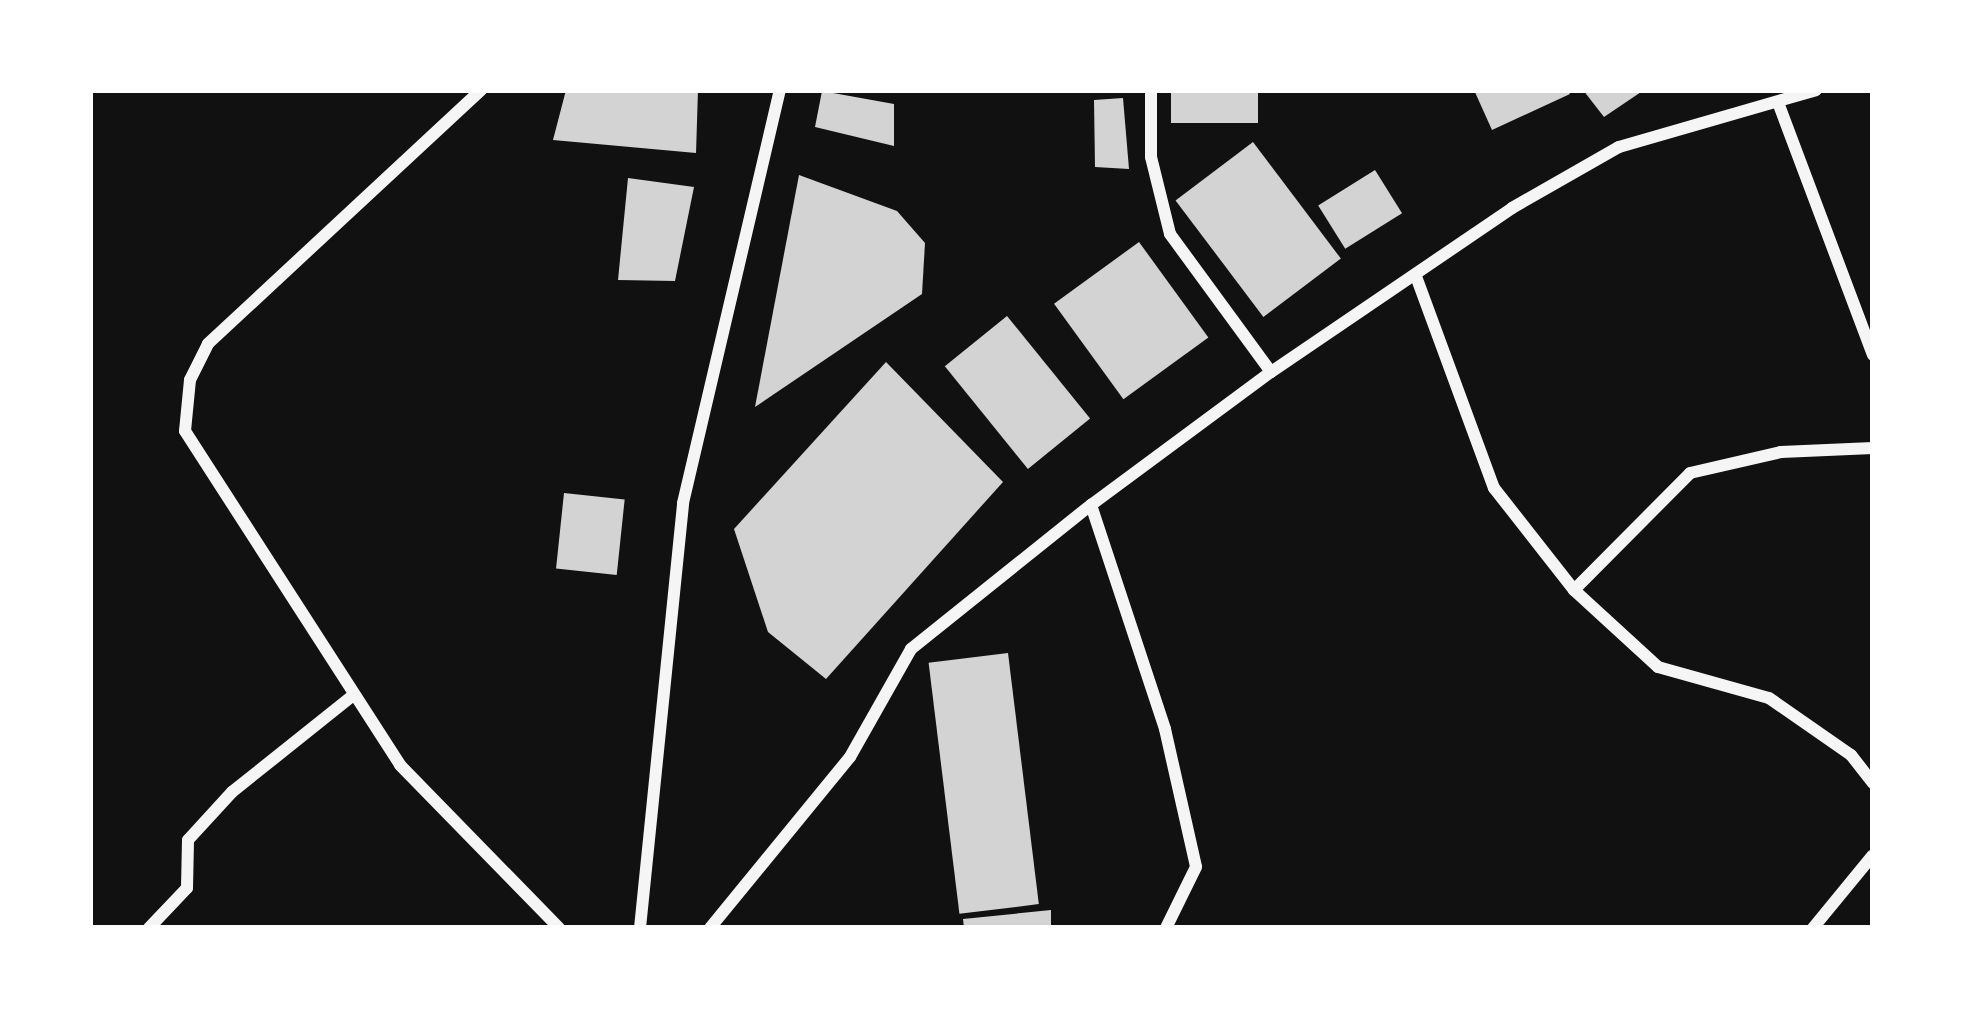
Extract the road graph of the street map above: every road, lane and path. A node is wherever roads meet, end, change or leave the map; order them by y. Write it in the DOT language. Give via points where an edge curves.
graph roads {
  1 [pos="481,90"];
  2 [pos="780,90"];
  3 [pos="1151,90"];
  4 [pos="1816,90"];
  5 [pos="1779,105"];
  6 [pos="1417,279"];
  7 [pos="1873,355"];
  8 [pos="1271,372"];
  9 [pos="1873,448"];
  10 [pos="1091,505"];
  11 [pos="1574,590"];
  12 [pos="351,697"];
  13 [pos="1873,783"];
  14 [pos="1873,855"];
  15 [pos="154,927"];
  16 [pos="560,928"];
  17 [pos="640,928"];
  18 [pos="710,928"];
  19 [pos="1166,928"];
  20 [pos="1813,928"];
  1 -- 12 [label="street" via="208,344 190,380 185,431"];
  2 -- 17 [label="street" via="683,503"];
  3 -- 8 [label="street" via="1151,157 1170,234"];
  4 -- 5 [label="street"];
  5 -- 6 [label="street" via="1619,147 1512,208"];
  5 -- 7 [label="street"];
  6 -- 8 [label="street"];
  6 -- 11 [label="street" via="1494,488"];
  8 -- 10 [label="street"];
  9 -- 11 [label="street" via="1780,452 1690,473"];
  10 -- 18 [label="street" via="911,649 850,757"];
  10 -- 19 [label="street" via="1165,729 1196,867"];
  11 -- 13 [label="street" via="1658,667 1769,698 1851,754"];
  12 -- 15 [label="street" via="232,792 188,840 187,888"];
  12 -- 16 [label="street" via="400,764"];
  14 -- 20 [label="street"];
}
